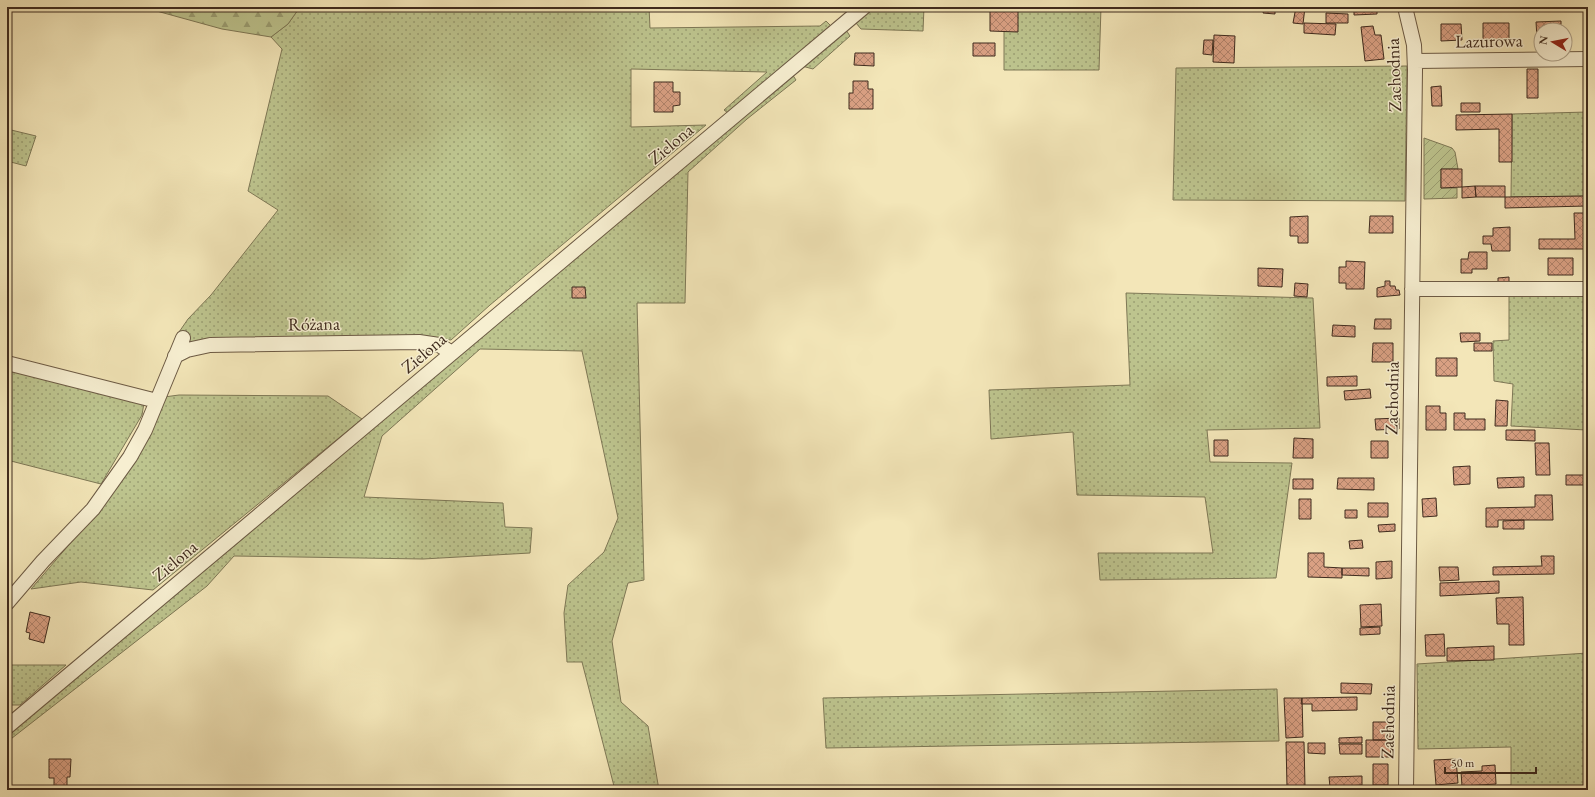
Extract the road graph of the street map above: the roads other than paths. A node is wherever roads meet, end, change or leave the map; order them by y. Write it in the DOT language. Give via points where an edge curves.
graph roads {
  1 [pos="864,7"];
  2 [pos="1406,7"];
  3 [pos="1588,59"];
  4 [pos="1415,61"];
  5 [pos="1588,288"];
  6 [pos="1412,289"];
  7 [pos="183,338"];
  8 [pos="452,353"];
  9 [pos="175,356"];
  10 [pos="7,363"];
  11 [pos="157,401"];
  12 [pos="7,603"];
  13 [pos="7,727"];
  14 [pos="1406,790"];
  1 -- 8 [label="street, Zielona"];
  2 -- 4 [label="street, Zachodnia"];
  3 -- 4 [label="street, Lazurowa"];
  4 -- 6 [label="street, Zachodnia"];
  5 -- 6 [label="street"];
  6 -- 14 [label="street, Zachodnia"];
  7 -- 9 [label="street"];
  8 -- 9 [label="street, Różana" via="439,345 419,342 210,345 187,350"];
  8 -- 13 [label="street, Zielona"];
  9 -- 11 [label="street"];
  10 -- 11 [label="street"];
  11 -- 12 [label="street" via="130,457 103,497"];
}
